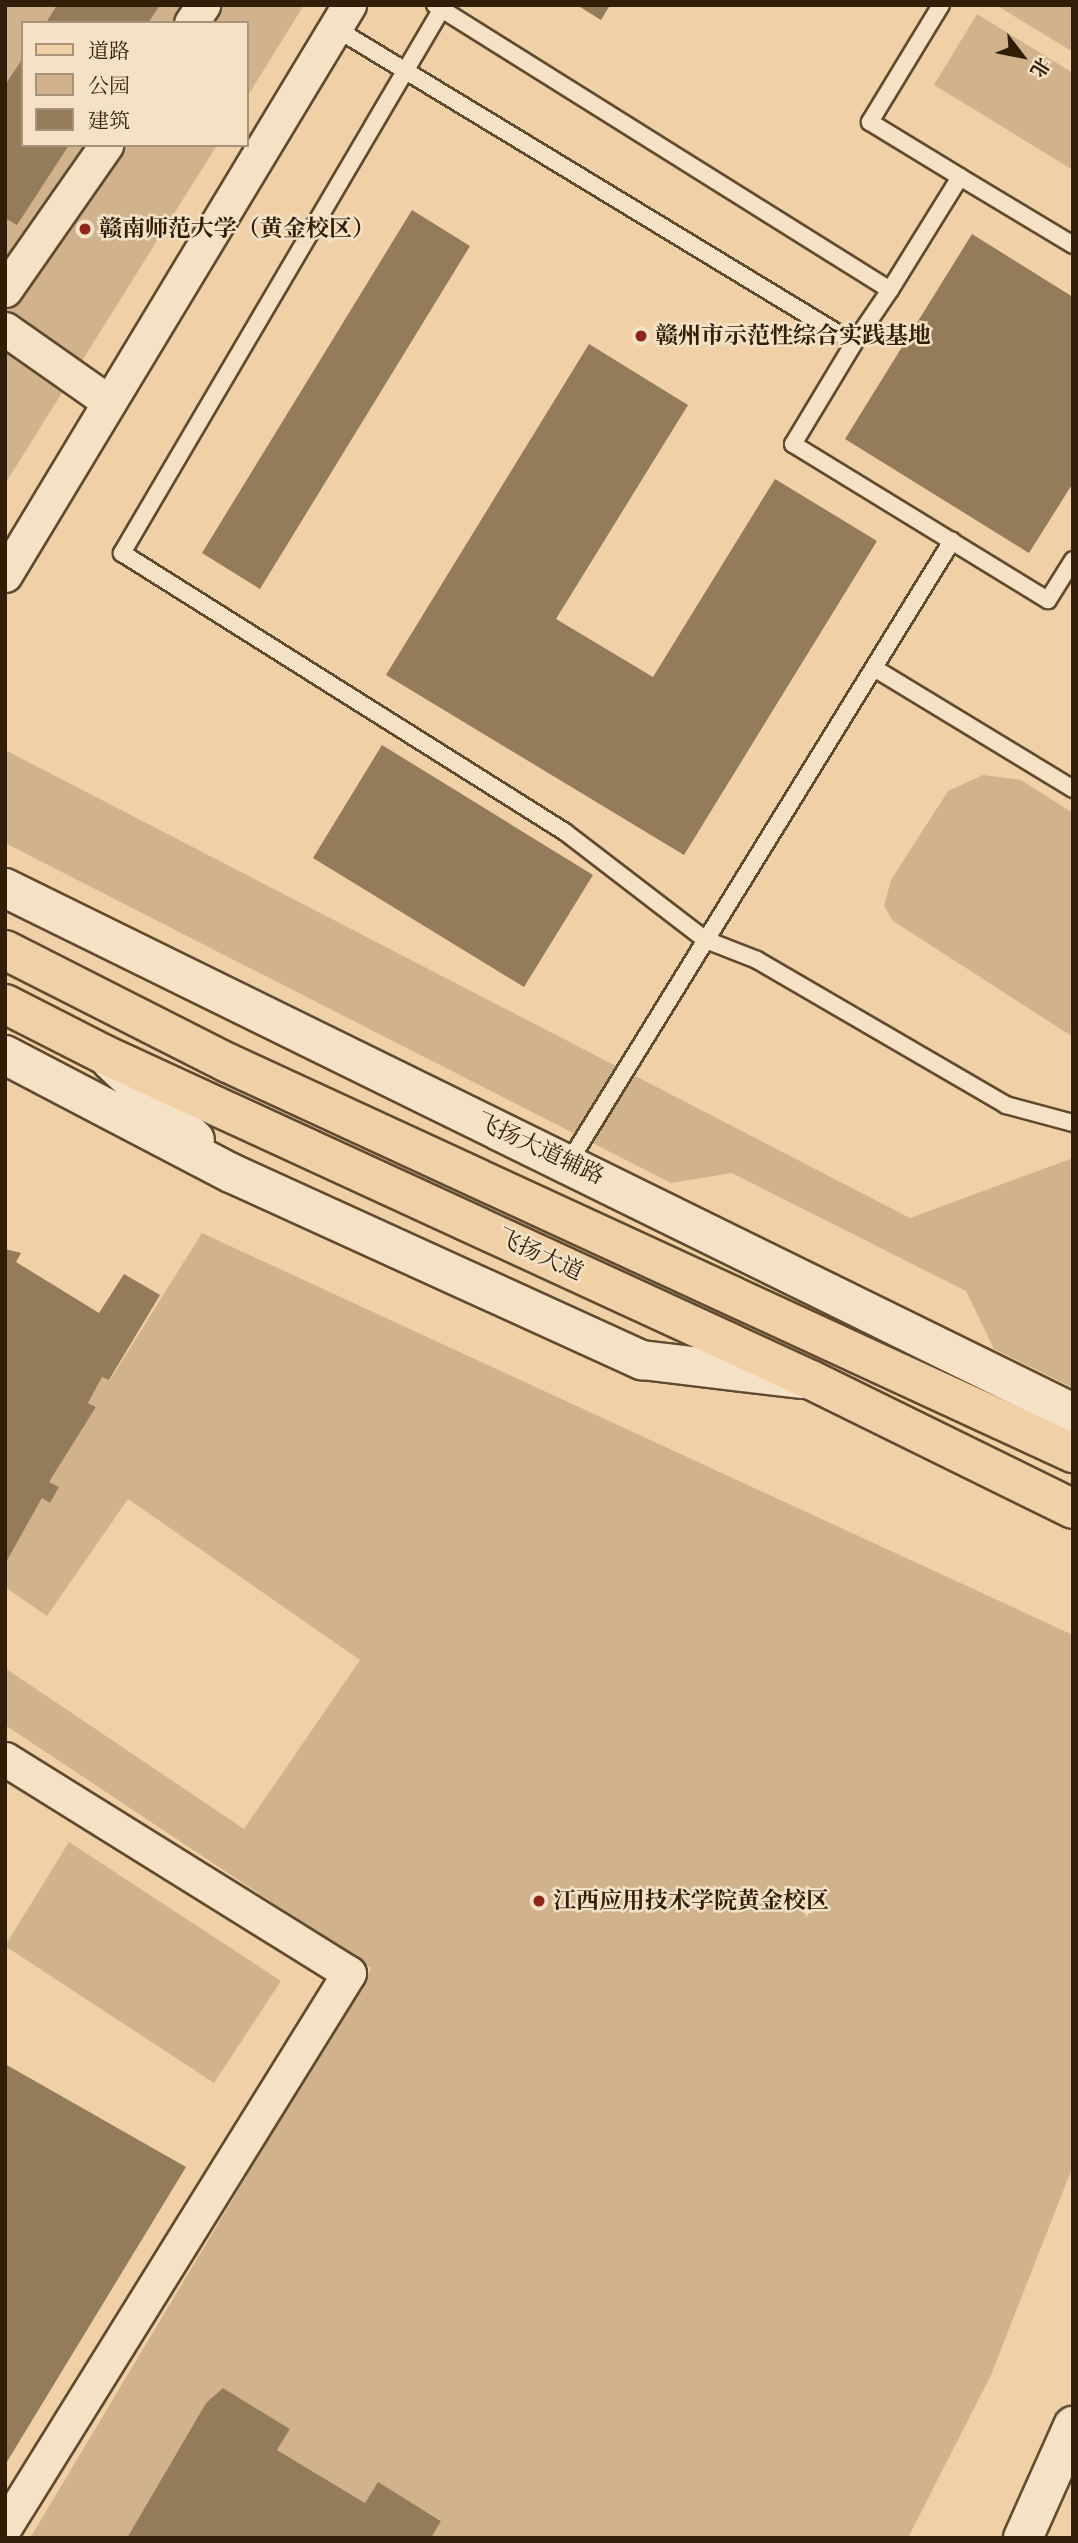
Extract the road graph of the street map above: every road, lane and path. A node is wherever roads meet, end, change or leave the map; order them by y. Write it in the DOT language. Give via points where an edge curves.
graph roads {
  1 [pos="203,5"];
  2 [pos="941,5"];
  3 [pos="440,6"];
  4 [pos="342,16"];
  5 [pos="192,21"];
  6 [pos="405,70"];
  7 [pos="105,147"];
  8 [pos="960,177"];
  9 [pos="1073,246"];
  10 [pos="5,290"];
  11 [pos="890,290"];
  12 [pos="5,329"];
  13 [pos="854,343"];
  14 [pos="109,402"];
  15 [pos="952,541"];
  16 [pos="1073,560"];
  17 [pos="5,575"];
  18 [pos="874,668"];
  19 [pos="1073,789"];
  20 [pos="5,888"];
  21 [pos="706,940"];
  22 [pos="5,950"];
  23 [pos="5,1004"];
  24 [pos="5,1055"];
  25 [pos="105,1055"];
  26 [pos="1073,1123"];
  27 [pos="569,1162"];
  28 [pos="230,1173"];
  29 [pos="811,1380"];
  30 [pos="1073,1413"];
  31 [pos="1073,1453"];
  32 [pos="1073,1509"];
  33 [pos="5,1759"];
  34 [pos="1073,2426"];
  35 [pos="5,2527"];
  36 [pos="1023,2538"];
  1 -- 5 [label="street"];
  2 -- 8 [label="lane" via="870,122"];
  3 -- 6 [label="lane"];
  3 -- 11 [label="lane"];
  4 -- 6 [label="lane"];
  4 -- 14 [label="street"];
  6 -- 13 [label="lane"];
  6 -- 21 [label="lane" via="122,553 565,832"];
  7 -- 10 [label="street"];
  8 -- 9 [label="lane"];
  8 -- 11 [label="lane"];
  11 -- 13 [label="lane"];
  12 -- 14 [label="street"];
  13 -- 15 [label="lane" via="793,444"];
  14 -- 17 [label="street"];
  15 -- 16 [label="lane" via="1048,600"];
  15 -- 18 [label="lane"];
  18 -- 19 [label="lane"];
  18 -- 21 [label="lane"];
  20 -- 27 [label="street, 飞扬大道辅路"];
  21 -- 26 [label="lane" via="757,960 1006,1105"];
  21 -- 27 [label="lane"];
  22 -- 31 [label="main road, 飞扬大道" via="228,1063"];
  23 -- 25 [label="main road, 飞扬大道"];
  24 -- 28 [label="street"];
  25 -- 28 [label="street"];
  25 -- 29 [label="main road, 飞扬大道"];
  27 -- 30 [label="street, 飞扬大道辅路"];
  28 -- 29 [label="street" via="642,1360"];
  29 -- 32 [label="main road, 飞扬大道"];
  33 -- 35 [label="street" via="349,1973"];
  34 -- 36 [label="street"];
}
